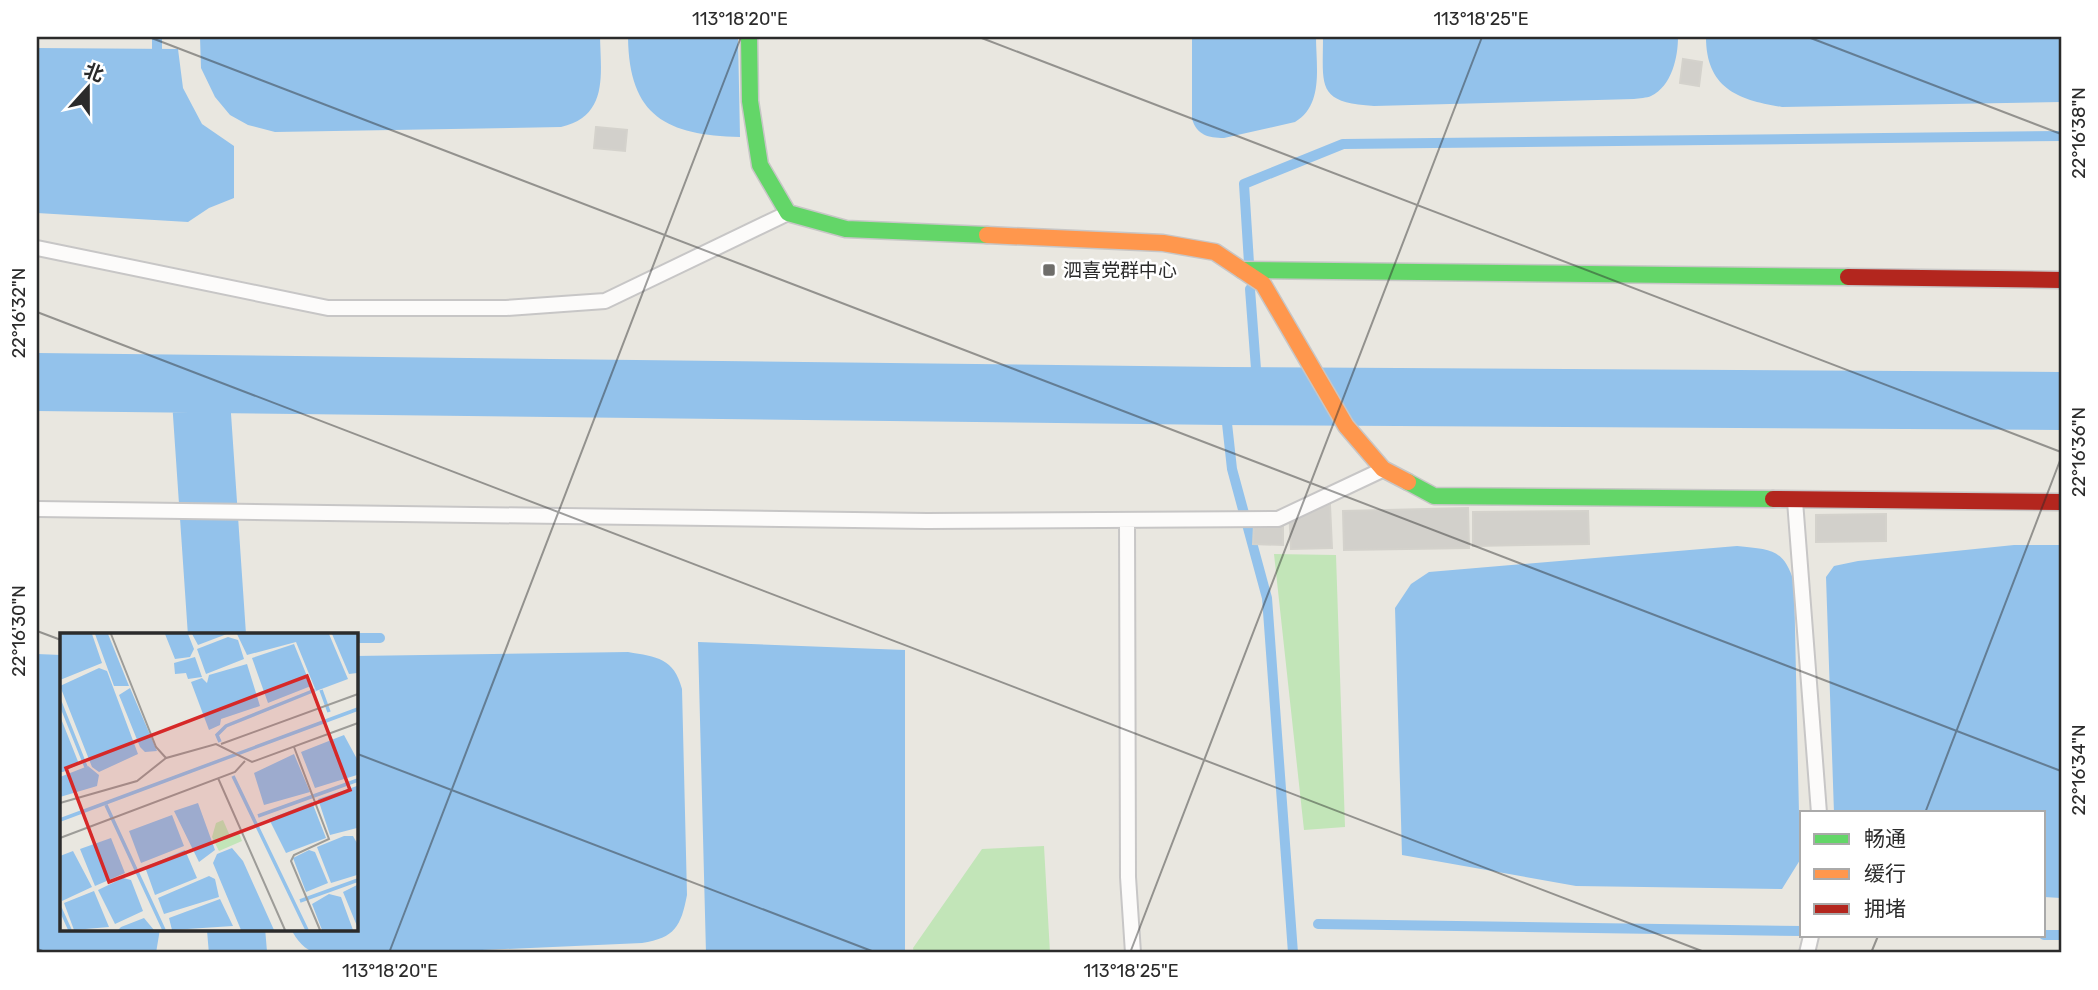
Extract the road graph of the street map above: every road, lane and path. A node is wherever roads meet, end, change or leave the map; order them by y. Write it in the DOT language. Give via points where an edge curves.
graph roads {
  1 [pos="749,37"];
  2 [pos="788,213"];
  3 [pos="37,248"];
  4 [pos="1242,270"];
  5 [pos="2061,280"];
  6 [pos="1384,469"];
  7 [pos="1795,499"];
  8 [pos="2061,502"];
  9 [pos="37,509"];
  10 [pos="1127,520"];
  11 [pos="1819,811"];
  12 [pos="1133,953"];
  1 -- 2 [label="street" via="750,101 760,165"];
  2 -- 3 [label="lane" via="605,301 506,308 328,308"];
  2 -- 4 [label="street" via="846,229 1163,243 1215,252"];
  4 -- 5 [label="street"];
  4 -- 6 [label="street" via="1263,284 1346,426"];
  6 -- 7 [label="street" via="1434,496"];
  6 -- 10 [label="lane" via="1278,519"];
  7 -- 8 [label="street"];
  7 -- 11 [label="lane"];
  9 -- 10 [label="lane"];
  10 -- 12 [label="lane" via="1128,877"];
}
